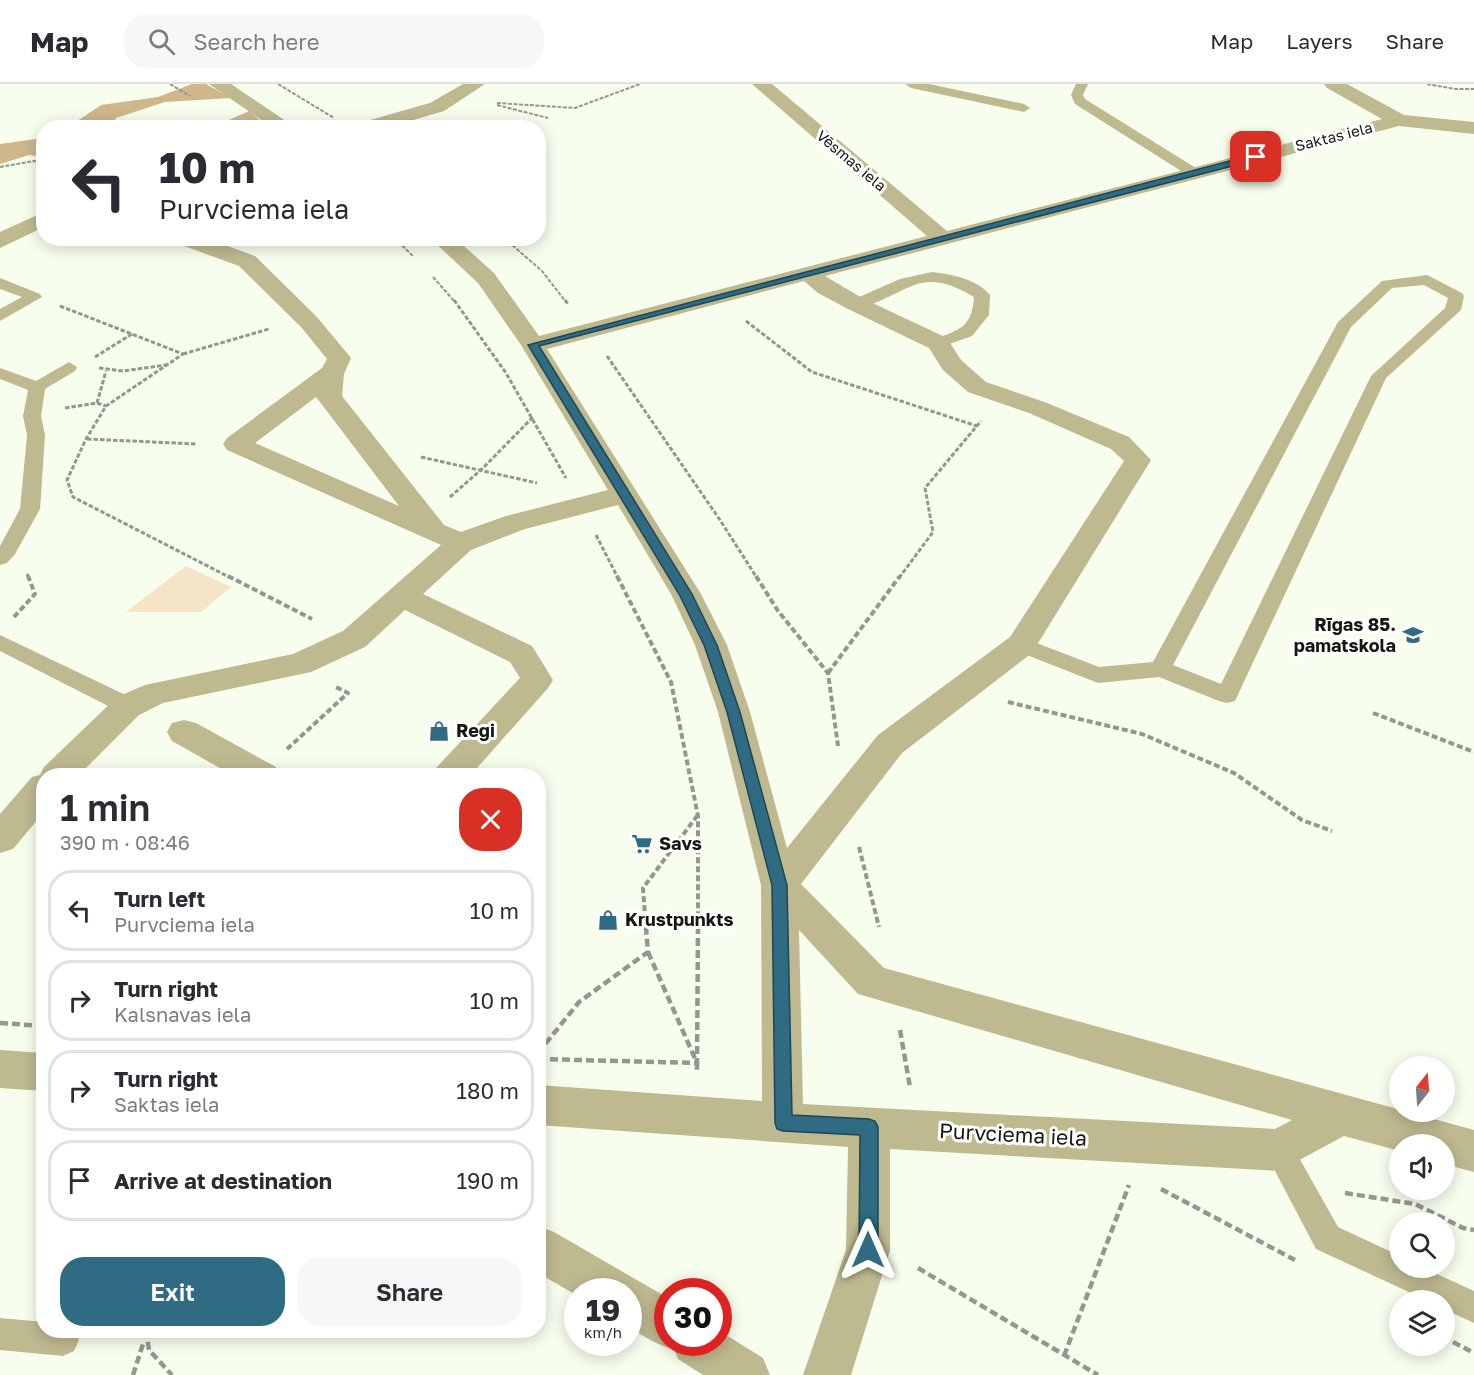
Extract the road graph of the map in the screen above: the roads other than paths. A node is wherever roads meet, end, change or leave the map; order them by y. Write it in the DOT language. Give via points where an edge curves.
graph roads {
  1 [pos="218,84"];
  2 [pos="476,84"];
  3 [pos="761,84"];
  4 [pos="911,84"];
  5 [pos="1082,84"];
  6 [pos="1334,84"];
  7 [pos="1024,108"];
  8 [pos="274,120"];
  9 [pos="390,120"];
  10 [pos="1400,120"];
  11 [pos="1474,128"];
  12 [pos="1194,173"];
  13 [pos="36,222"];
  14 [pos="941,237"];
  15 [pos="0,241"];
  16 [pos="206,246"];
  17 [pos="450,246"];
  18 [pos="809,274"];
  19 [pos="0,283"];
  20 [pos="856,304"];
  21 [pos="0,316"];
  22 [pos="938,343"];
  23 [pos="533,345"];
  24 [pos="69,367"];
  25 [pos="333,372"];
  26 [pos="0,373"];
  27 [pos="37,387"];
  28 [pos="624,495"];
  29 [pos="447,537"];
  30 [pos="0,558"];
  31 [pos="402,596"];
  32 [pos="0,642"];
  33 [pos="1021,645"];
  34 [pos="1160,669"];
  35 [pos="128,706"];
  36 [pos="184,732"];
  37 [pos="64,768"];
  38 [pos="251,768"];
  39 [pos="456,768"];
  40 [pos="36,795"];
  41 [pos="0,839"];
  42 [pos="779,885"];
  43 [pos="0,1069"];
  44 [pos="36,1071"];
  45 [pos="546,1106"];
  46 [pos="1341,1115"];
  47 [pos="783,1123"];
  48 [pos="869,1127"];
  49 [pos="1279,1150"];
  50 [pos="1474,1151"];
  51 [pos="546,1253"];
  52 [pos="590,1278"];
  53 [pos="1474,1307"];
  54 [pos="0,1334"];
  55 [pos="36,1337"];
  56 [pos="42,1338"];
  57 [pos="63,1340"];
  58 [pos="717,1356"];
  59 [pos="746,1375"];
  60 [pos="827,1375"];
  1 -- 8 [label="street"];
  2 -- 9 [label="street" via="437,106"];
  3 -- 14 [label="street, Vēsmas iela"];
  4 -- 7 [label="lane"];
  5 -- 12 [label="lane" via="1077,95 1079,101"];
  6 -- 10 [label="street"];
  10 -- 11 [label="street, Saktas iela"];
  10 -- 12 [label="street, Saktas iela"];
  12 -- 14 [label="street, Saktas iela"];
  13 -- 15 [label="street"];
  14 -- 18 [label="street, Saktas iela"];
  16 -- 25 [label="street" via="247,261 309,322 339,358"];
  17 -- 23 [label="street" via="486,278"];
  18 -- 20 [label="street"];
  18 -- 23 [label="street, Saktas iela"];
  19 -- 21 [label="lane" via="34,297"];
  20 -- 22 [label="street"];
  20 -- 22 [label="lane" via="924,275 963,282 982,295 981,315 966,333"];
  22 -- 33 [label="street" via="952,365 977,387 1120,443 1138,460"];
  23 -- 28 [label="street"];
  24 -- 27 [label="lane"];
  25 -- 29 [label="street" via="329,397"];
  25 -- 29 [label="street" via="236,444"];
  26 -- 27 [label="lane"];
  27 -- 30 [label="lane" via="32,416 36,435 30,509"];
  28 -- 29 [label="street"];
  28 -- 42 [label="street" via="686,594 711,645 734,712"];
  29 -- 31 [label="street"];
  31 -- 35 [label="street" via="354,639 300,664 156,693"];
  31 -- 39 [label="street" via="521,654 537,680"];
  32 -- 35 [label="lane"];
  33 -- 34 [label="lane" via="1098,675"];
  33 -- 42 [label="street" via="890,744"];
  34 -- 34 [label="lane" via="1344,325 1387,284 1427,280 1456,296 1453,310 1379,376 1227,695"];
  35 -- 37 [label="street"];
  36 -- 38 [label="street"];
  40 -- 41 [label="street"];
  42 -- 46 [label="street" via="872,982"];
  42 -- 47 [label="street"];
  43 -- 44 [label="street"];
  45 -- 47 [label="street, Purvciema iela"];
  46 -- 49 [label="street"];
  46 -- 50 [label="street"];
  47 -- 48 [label="street, Purvciema iela"];
  48 -- 49 [label="street, Purvciema iela"];
  48 -- 60 [label="street" via="868,1250"];
  49 -- 53 [label="lane" via="1327,1238"];
  51 -- 52 [label="street"];
  54 -- 55 [label="lane"];
  56 -- 57 [label="lane"];
  58 -- 59 [label="street"];
}
